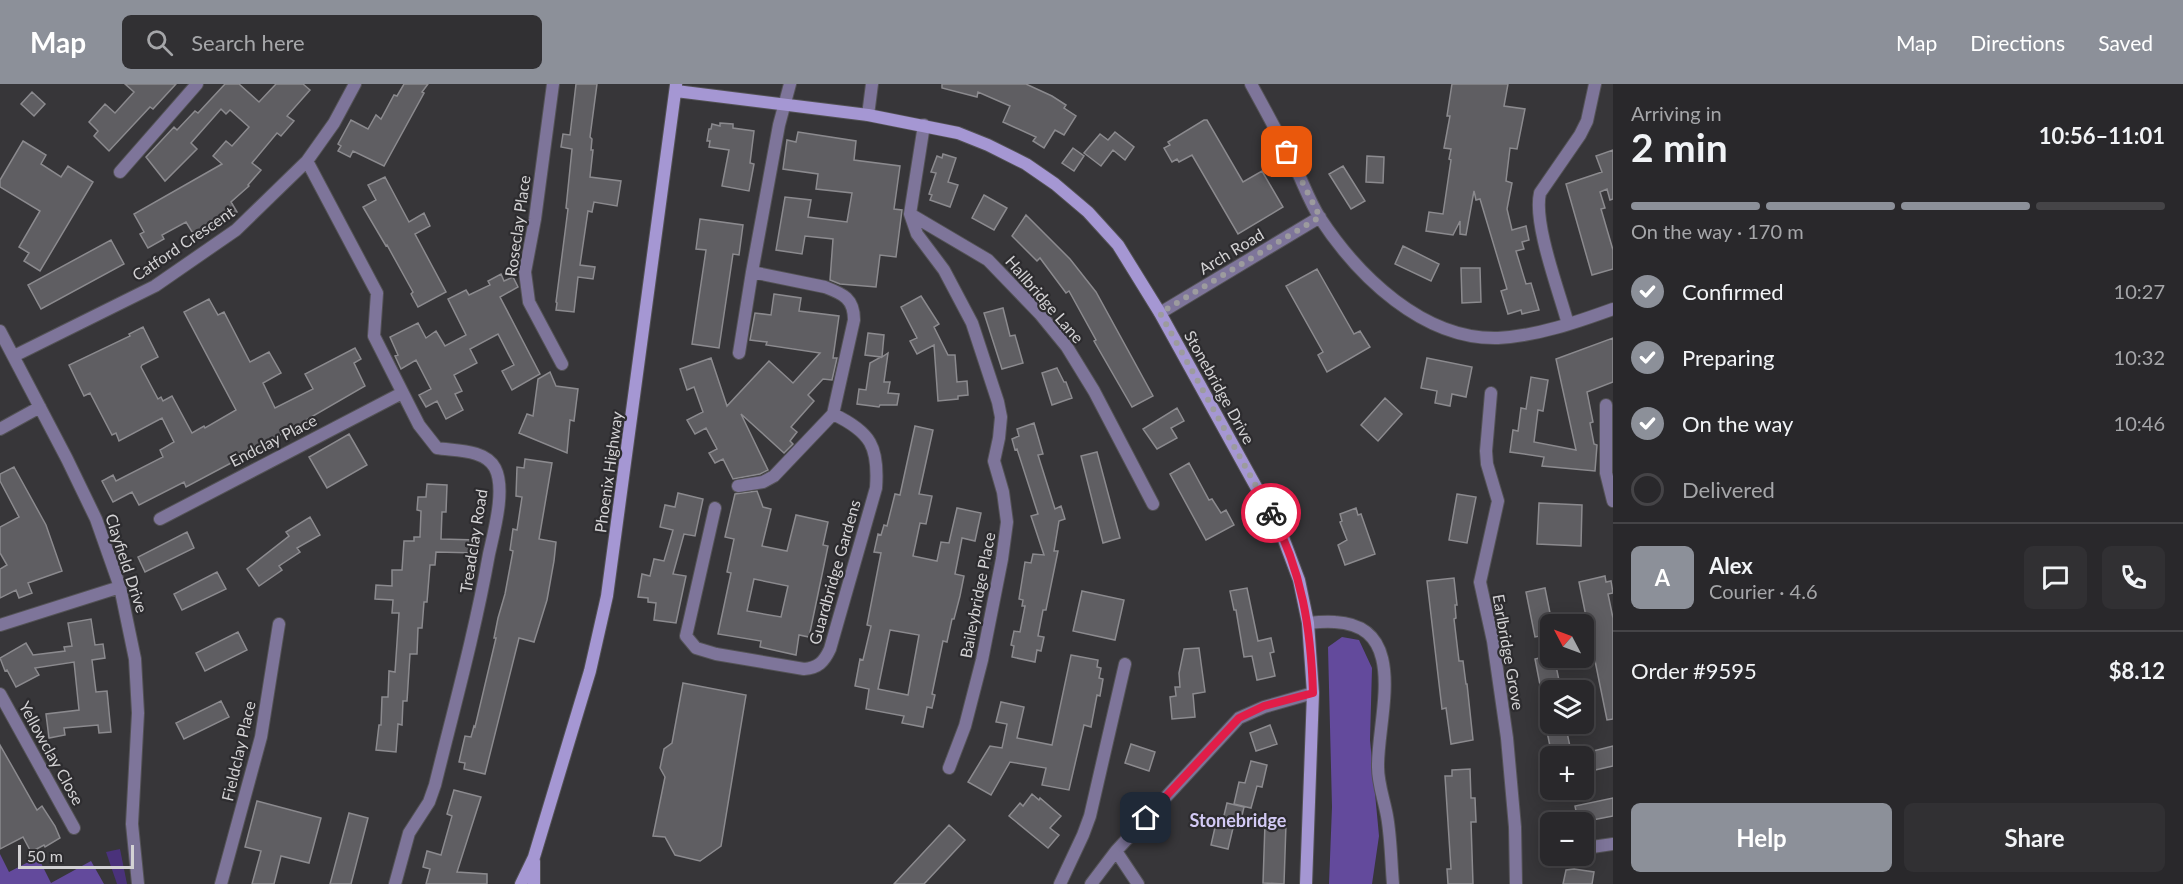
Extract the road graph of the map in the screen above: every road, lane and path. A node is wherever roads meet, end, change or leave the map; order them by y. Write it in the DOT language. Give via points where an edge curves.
graph roads {
  1 [pos="197,84"];
  2 [pos="355,84"];
  3 [pos="553,84"];
  4 [pos="790,84"];
  5 [pos="872,84"];
  6 [pos="1251,84"];
  7 [pos="1595,84"];
  8 [pos="676,88"];
  9 [pos="784,105"];
  10 [pos="868,115"];
  11 [pos="924,125"];
  12 [pos="307,161"];
  13 [pos="120,172"];
  14 [pos="910,214"];
  15 [pos="1320,217"];
  16 [pos="752,272"];
  17 [pos="1613,309"];
  18 [pos="1160,313"];
  19 [pos="1569,324"];
  20 [pos="0,331"];
  21 [pos="739,353"];
  22 [pos="14,356"];
  23 [pos="562,364"];
  24 [pos="402,393"];
  25 [pos="1491,393"];
  26 [pos="1606,405"];
  27 [pos="40,407"];
  28 [pos="833,414"];
  29 [pos="0,429"];
  30 [pos="738,486"];
  31 [pos="1613,501"];
  32 [pos="1153,504"];
  33 [pos="715,508"];
  34 [pos="160,519"];
  35 [pos="120,587"];
  36 [pos="1308,623"];
  37 [pos="279,624"];
  38 [pos="0,626"];
  39 [pos="1125,664"];
  40 [pos="1313,693"];
  41 [pos="0,694"];
  42 [pos="949,768"];
  43 [pos="74,828"];
  44 [pos="1613,844"];
  45 [pos="1594,847"];
  46 [pos="1116,851"];
  47 [pos="534,857"];
  48 [pos="138,884"];
  49 [pos="221,884"];
  50 [pos="395,884"];
  51 [pos="521,884"];
  52 [pos="534,884"];
  53 [pos="1060,884"];
  54 [pos="1091,884"];
  55 [pos="1138,884"];
  56 [pos="1306,884"];
  57 [pos="1393,884"];
  58 [pos="1516,884"];
  1 -- 13 [label="street"];
  2 -- 12 [label="street, Catford Crescent"];
  3 -- 23 [label="street, Roseclay Place" via="525,272 529,302"];
  4 -- 9 [label="street"];
  5 -- 10 [label="street"];
  6 -- 15 [label="street"];
  7 -- 19 [label="street" via="1587,121 1538,202 1542,231"];
  8 -- 9 [label="street, Stonebridge Drive"];
  8 -- 47 [label="street, Phoenix Highway" via="607,596 590,671"];
  9 -- 10 [label="street, Stonebridge Drive"];
  9 -- 16 [label="street"];
  10 -- 11 [label="street, Stonebridge Drive"];
  11 -- 14 [label="street"];
  11 -- 18 [label="street, Stonebridge Drive" via="988,145 1055,184 1118,245"];
  12 -- 22 [label="street, Catford Crescent" via="236,230 155,286"];
  12 -- 24 [label="street, Treadclay Road" via="377,293 374,336"];
  14 -- 32 [label="street, Hallbridge Lane" via="988,260 1054,330 1082,369"];
  14 -- 42 [label="street, Baileybridge Place" via="917,234 944,270 972,323 998,402 1001,427 994,461 1007,522 1002,559 982,660 965,726"];
  15 -- 18 [label="street, Arch Road"];
  15 -- 19 [label="street" via="1389,297 1443,327 1496,338"];
  16 -- 21 [label="street"];
  16 -- 28 [label="street" via="825,287 848,299 854,309"];
  17 -- 19 [label="street"];
  18 -- 36 [label="street, Stonebridge Drive" via="1281,532 1299,580"];
  20 -- 22 [label="street, Clayfield Drive"];
  22 -- 27 [label="street, Clayfield Drive"];
  24 -- 34 [label="street, Endclay Place"];
  24 -- 50 [label="street, Treadclay Road" via="437,448 488,459 500,484 477,620 435,785 409,833"];
  25 -- 58 [label="street, Earlbridge Grove" via="1486,451 1498,501 1480,582 1507,738"];
  26 -- 31 [label="street" via="1606,473"];
  27 -- 29 [label="street"];
  27 -- 35 [label="street, Clayfield Drive" via="96,519"];
  28 -- 30 [label="street" via="774,476"];
  28 -- 33 [label="street, Guardbridge Gardens" via="853,423 873,445 876,488 830,648 825,660 814,668 716,654 696,648 686,636"];
  35 -- 38 [label="street"];
  35 -- 48 [label="street, Clayfield Drive" via="135,659 138,713 132,824"];
  36 -- 40 [label="street, Stonebridge Drive"];
  36 -- 57 [label="street" via="1337,622 1356,627 1370,634 1381,652 1384,693 1377,768 1388,817"];
  37 -- 49 [label="street, Fieldclay Place" via="261,737"];
  39 -- 53 [label="street" via="1090,816"];
  40 -- 46 [label="street" via="1264,706 1239,718"];
  40 -- 56 [label="street, Stonebridge Drive"];
  41 -- 43 [label="street, Yellowclay Close"];
  44 -- 45 [label="street"];
  46 -- 54 [label="street"];
  46 -- 55 [label="street"];
  47 -- 51 [label="street, Phoenix Highway"];
  47 -- 52 [label="street, Phoenix Highway"];
}
